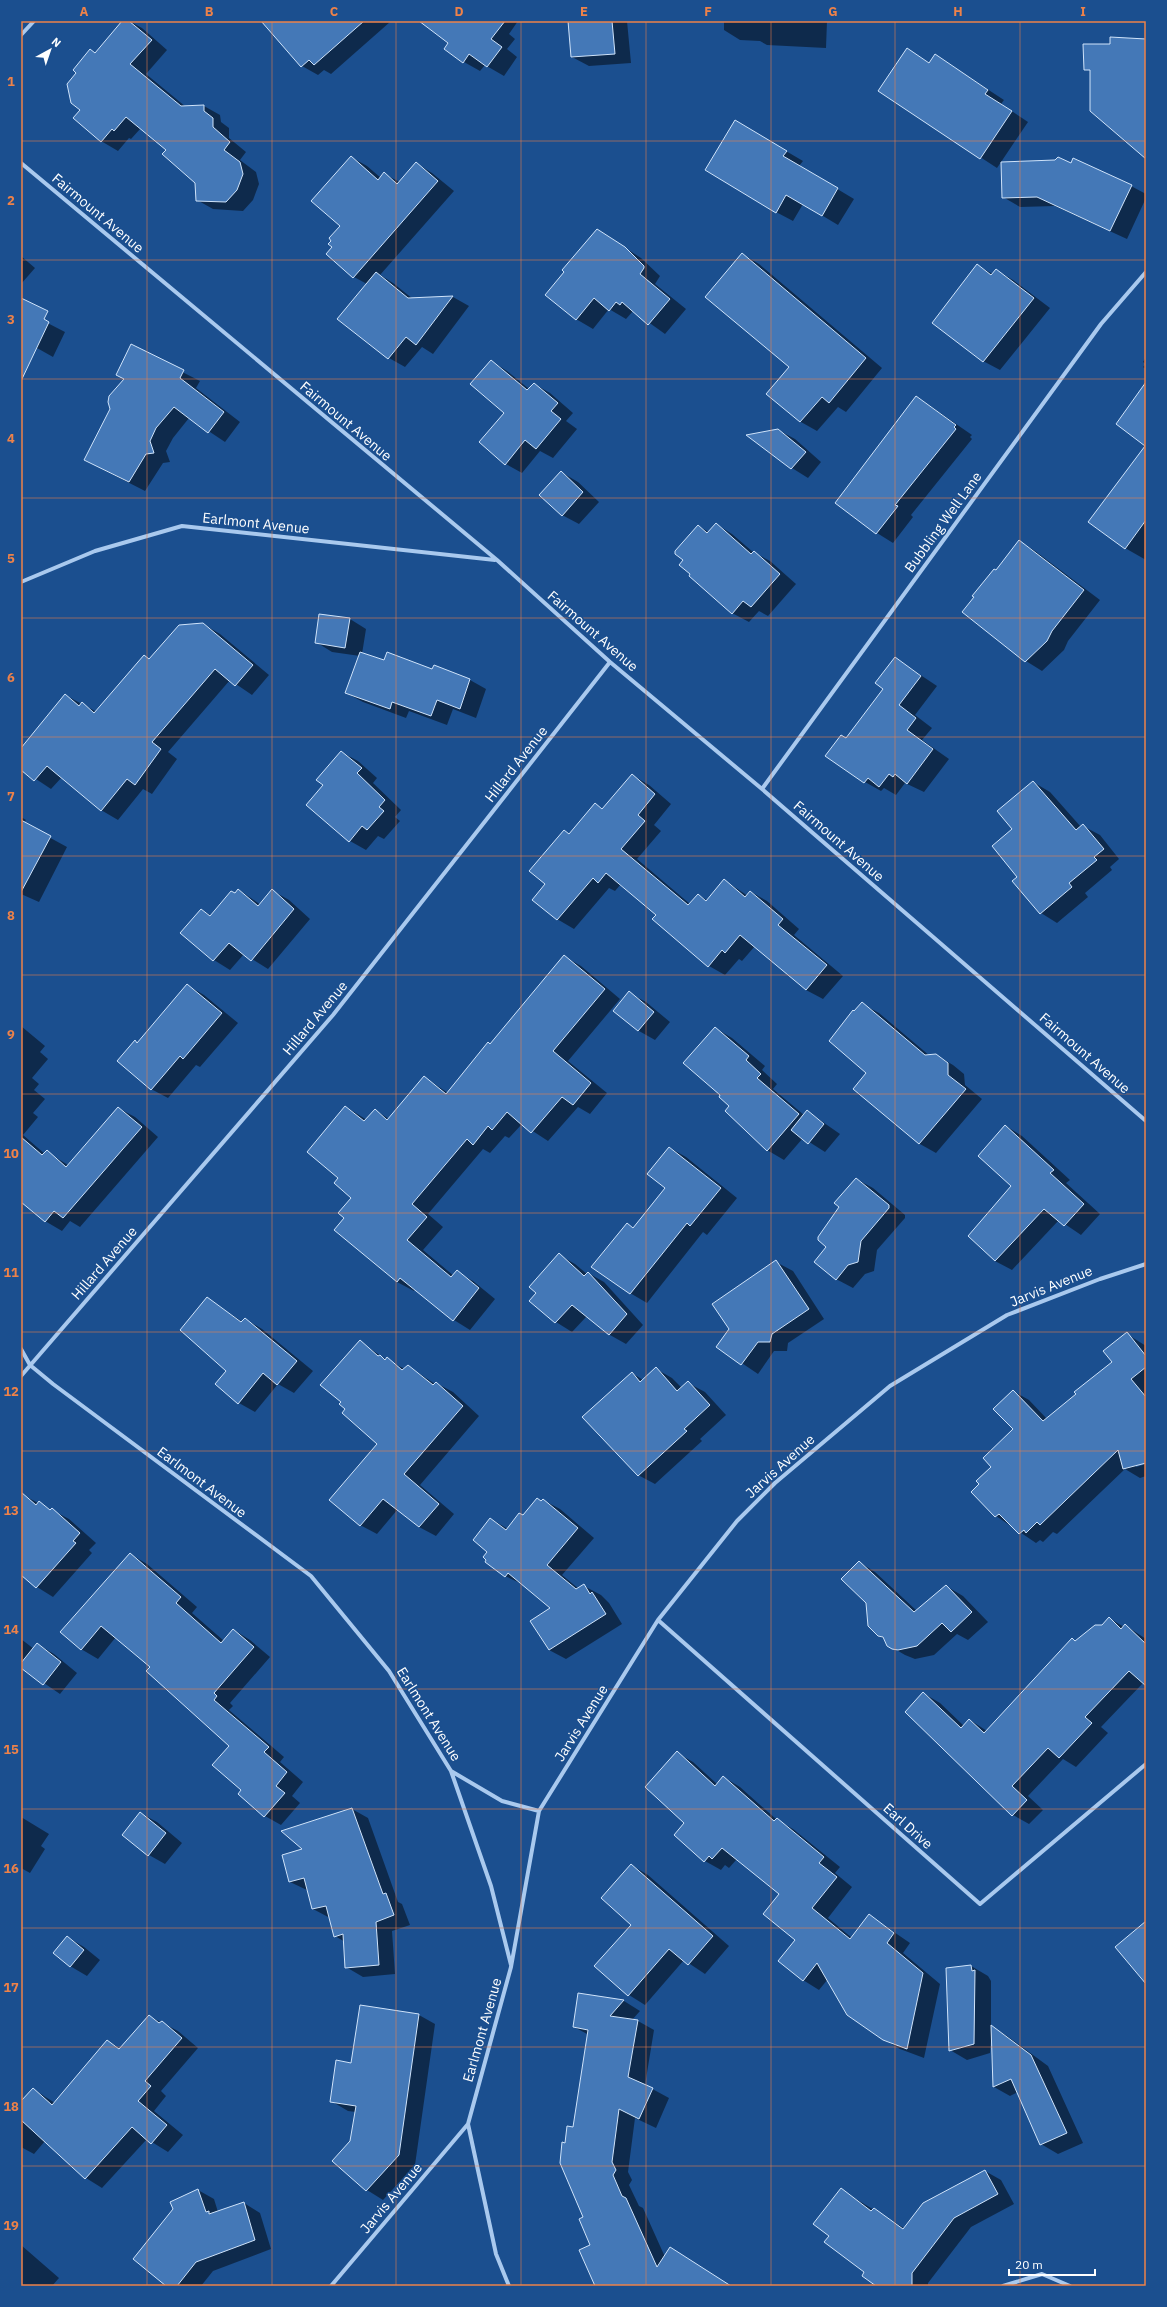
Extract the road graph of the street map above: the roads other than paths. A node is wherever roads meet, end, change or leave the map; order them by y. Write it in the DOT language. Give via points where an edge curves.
graph roads {
  1 [pos="34,21"];
  2 [pos="21,35"];
  3 [pos="21,163"];
  4 [pos="1146,272"];
  5 [pos="497,560"];
  6 [pos="21,582"];
  7 [pos="610,662"];
  8 [pos="762,789"];
  9 [pos="1146,1121"];
  10 [pos="1146,1264"];
  11 [pos="21,1349"];
  12 [pos="30,1365"];
  13 [pos="21,1376"];
  14 [pos="658,1620"];
  15 [pos="1146,1764"];
  16 [pos="451,1771"];
  17 [pos="539,1811"];
  18 [pos="511,1966"];
  19 [pos="468,2124"];
  20 [pos="331,2286"];
  21 [pos="509,2286"];
  22 [pos="1003,2286"];
  23 [pos="1070,2286"];
  1 -- 2 [label="street"];
  3 -- 5 [label="street, Fairmount Avenue"];
  4 -- 8 [label="street, Bubbling Well Lane" via="1101,324"];
  5 -- 6 [label="street, Earlmont Avenue" via="182,526 95,551"];
  5 -- 7 [label="street, Fairmount Avenue"];
  7 -- 8 [label="street, Fairmount Avenue"];
  7 -- 12 [label="street, Hillard Avenue" via="333,1015"];
  8 -- 9 [label="street, Fairmount Avenue"];
  10 -- 14 [label="street, Jarvis Avenue" via="1008,1315 890,1386 775,1483 737,1521"];
  11 -- 12 [label="street, Earlmont Avenue"];
  12 -- 13 [label="street, Hillard Avenue"];
  12 -- 16 [label="street, Earlmont Avenue" via="311,1576 389,1671"];
  14 -- 15 [label="street, Earl Drive" via="980,1904"];
  14 -- 17 [label="street, Jarvis Avenue"];
  16 -- 17 [label="street, Earlmont Avenue" via="502,1801"];
  16 -- 18 [label="street" via="491,1886"];
  17 -- 18 [label="street, Earlmont Avenue"];
  18 -- 19 [label="street, Earlmont Avenue"];
  19 -- 20 [label="street, Jarvis Avenue"];
  19 -- 21 [label="street, Earlmont Avenue" via="496,2254"];
  22 -- 23 [label="street" via="1042,2274"];
}
